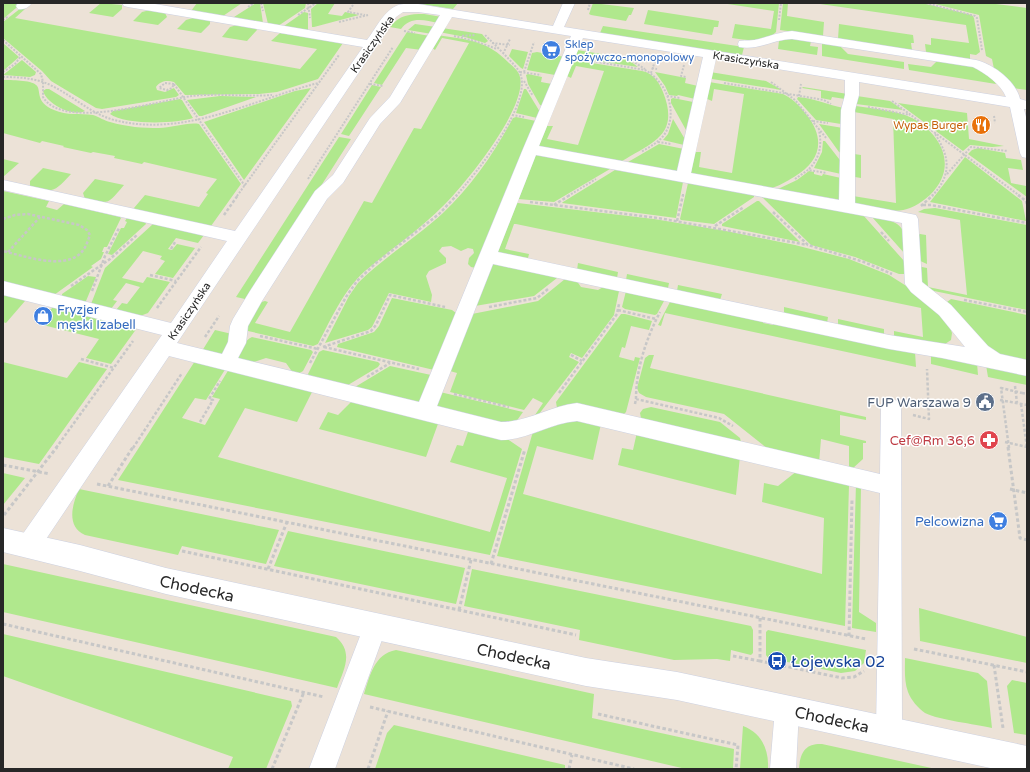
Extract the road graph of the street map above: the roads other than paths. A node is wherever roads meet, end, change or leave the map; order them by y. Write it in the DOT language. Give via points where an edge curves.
graph roads {
  1 [pos="128,3"];
  2 [pos="569,3"];
  3 [pos="448,13"];
  4 [pos="557,30"];
  5 [pos="578,34"];
  6 [pos="744,44"];
  7 [pos="371,45"];
  8 [pos="710,55"];
  9 [pos="852,77"];
  10 [pos="1019,104"];
  11 [pos="531,146"];
  12 [pos="1024,149"];
  13 [pos="685,177"];
  14 [pos="3,185"];
  15 [pos="854,209"];
  16 [pos="239,238"];
  17 [pos="487,256"];
  18 [pos="3,288"];
  19 [pos="175,331"];
  20 [pos="164,347"];
  21 [pos="228,363"];
  22 [pos="1011,365"];
  23 [pos="891,408"];
  24 [pos="425,412"];
  25 [pos="891,486"];
  26 [pos="16,543"];
  27 [pos="376,626"];
  28 [pos="787,709"];
  29 [pos="889,731"];
  30 [pos="1027,761"];
  31 [pos="322,769"];
  32 [pos="783,769"];
  1 -- 7 [label="street"];
  2 -- 4 [label="street"];
  3 -- 4 [label="street, Krasiczyńska"];
  3 -- 7 [label="street, Krasiczyńska" via="400,8 392,14"];
  3 -- 21 [label="street" via="395,100 372,124 338,179 318,199 242,319 238,343"];
  4 -- 5 [label="street, Krasiczyńska"];
  5 -- 8 [label="street, Krasiczyńska"];
  5 -- 11 [label="street"];
  6 -- 10 [label="street" via="792,36 976,64 985,68 1006,87"];
  7 -- 16 [label="street, Krasiczyńska"];
  8 -- 9 [label="street, Krasiczyńska"];
  8 -- 13 [label="street"];
  9 -- 10 [label="street, Krasiczyńska"];
  9 -- 15 [label="street" via="847,172"];
  10 -- 12 [label="street"];
  11 -- 13 [label="street"];
  11 -- 17 [label="street"];
  13 -- 15 [label="street" via="762,195"];
  14 -- 16 [label="street"];
  15 -- 22 [label="street" via="910,220 913,275 917,287 946,312 976,348 988,357"];
  16 -- 19 [label="street, Krasiczyńska"];
  17 -- 22 [label="street" via="889,342"];
  17 -- 24 [label="street" via="440,384"];
  18 -- 19 [label="street"];
  19 -- 20 [label="street, Krasiczyńska"];
  20 -- 21 [label="street"];
  20 -- 26 [label="street, Krasiczyńska"];
  21 -- 24 [label="street"];
  23 -- 25 [label="street"];
  24 -- 25 [label="street" via="501,431 514,430 564,412 584,413"];
  25 -- 29 [label="street"];
  26 -- 27 [label="street, Chodecka" via="160,580"];
  27 -- 28 [label="street, Chodecka" via="586,672 678,686"];
  27 -- 31 [label="street"];
  28 -- 29 [label="street, Chodecka"];
  28 -- 32 [label="street"];
  29 -- 30 [label="street, Chodecka"];
}
